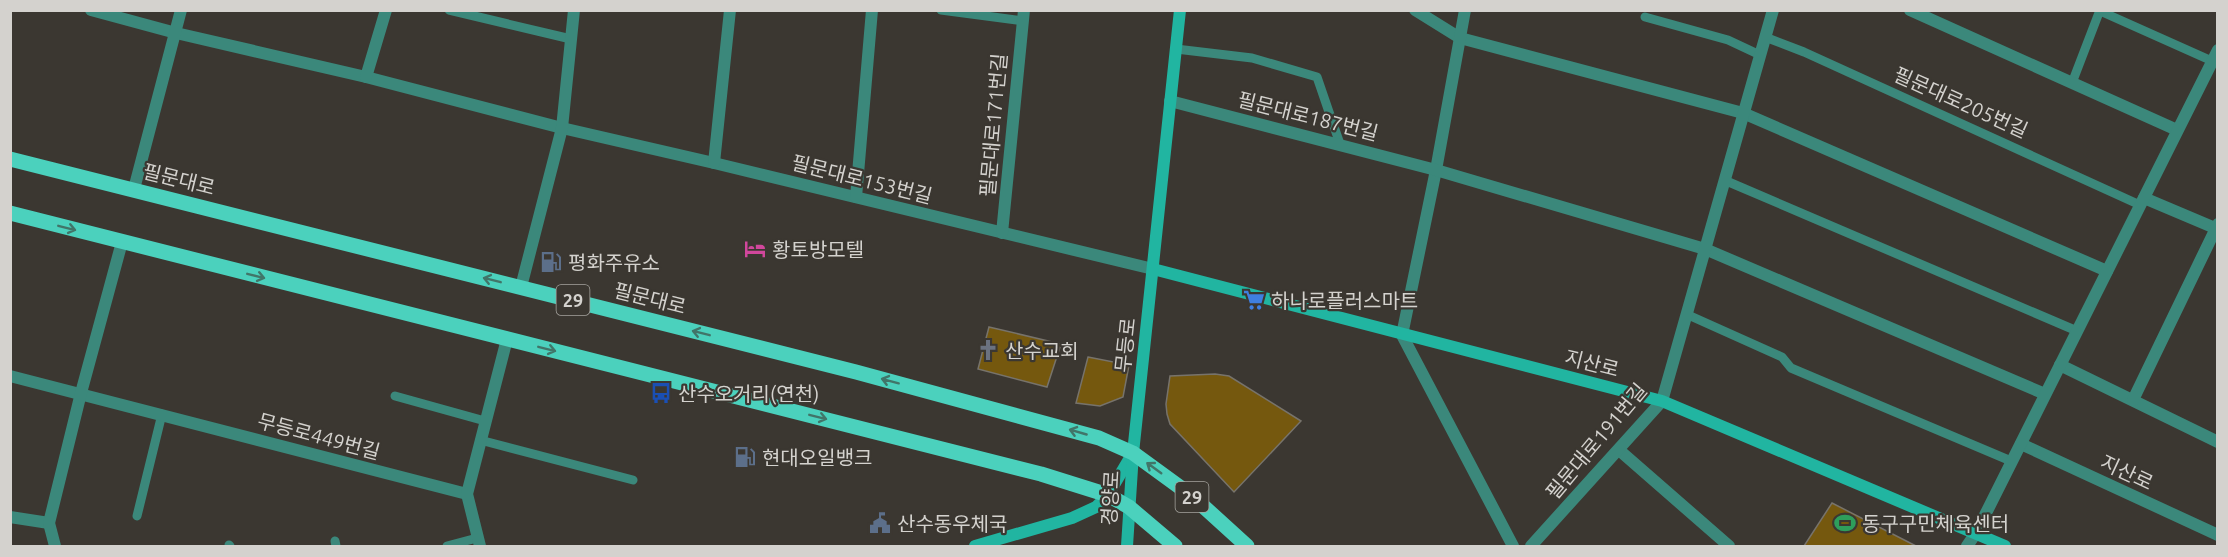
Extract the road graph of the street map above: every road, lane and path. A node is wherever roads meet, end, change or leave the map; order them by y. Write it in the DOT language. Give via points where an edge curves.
graph roads {
  1 [pos="91,10"];
  2 [pos="181,10"];
  3 [pos="386,10"];
  4 [pos="449,10"];
  5 [pos="574,10"];
  6 [pos="730,10"];
  7 [pos="872,10"];
  8 [pos="941,10"];
  9 [pos="1180,10"];
  10 [pos="1415,10"];
  11 [pos="1465,10"];
  12 [pos="1773,10"];
  13 [pos="1910,10"];
  14 [pos="2100,11"];
  15 [pos="1023,16"];
  16 [pos="1645,17"];
  17 [pos="176,33"];
  18 [pos="1765,37"];
  19 [pos="1461,38"];
  20 [pos="571,39"];
  21 [pos="1176,49"];
  22 [pos="1760,55"];
  23 [pos="2215,56"];
  24 [pos="366,77"];
  25 [pos="2072,83"];
  26 [pos="1170,101"];
  27 [pos="1743,113"];
  28 [pos="562,128"];
  29 [pos="2177,130"];
  30 [pos="1340,144"];
  31 [pos="10,159"];
  32 [pos="714,163"];
  33 [pos="1436,170"];
  34 [pos="1725,180"];
  35 [pos="134,189"];
  36 [pos="856,197"];
  37 [pos="2142,201"];
  38 [pos="10,213"];
  39 [pos="2216,226"];
  40 [pos="1002,233"];
  41 [pos="122,242"];
  42 [pos="1705,249"];
  43 [pos="1153,269"];
  44 [pos="2107,271"];
  45 [pos="521,287"];
  46 [pos="1686,314"];
  47 [pos="2077,331"];
  48 [pos="1402,335"];
  49 [pos="507,339"];
  50 [pos="2060,365"];
  51 [pos="10,376"];
  52 [pos="81,393"];
  53 [pos="2045,394"];
  54 [pos="395,396"];
  55 [pos="2133,400"];
  56 [pos="1662,401"];
  57 [pos="162,414"];
  58 [pos="485,421"];
  59 [pos="480,440"];
  60 [pos="2217,442"];
  61 [pos="2020,444"];
  62 [pos="1619,450"];
  63 [pos="1133,453"];
  64 [pos="2012,461"];
  65 [pos="633,480"];
  66 [pos="467,494"];
  67 [pos="1108,495"];
  68 [pos="1129,507"];
  69 [pos="137,516"];
  70 [pos="10,517"];
  71 [pos="49,523"];
  72 [pos="1976,533"];
  73 [pos="2217,536"];
  74 [pos="479,542"];
  75 [pos="55,546"];
  76 [pos="447,546"];
  77 [pos="975,546"];
  78 [pos="1127,546"];
  79 [pos="1175,546"];
  80 [pos="1247,546"];
  81 [pos="1513,546"];
  82 [pos="1531,546"];
  83 [pos="1729,546"];
  84 [pos="1967,546"];
  85 [pos="2004,546"];
  1 -- 17 [label="street, 필문대로153번길"];
  2 -- 17 [label="street"];
  3 -- 24 [label="street"];
  4 -- 20 [label="lane"];
  5 -- 20 [label="street"];
  6 -- 32 [label="street"];
  7 -- 36 [label="street"];
  8 -- 15 [label="lane, 필문대로171번길"];
  9 -- 21 [label="street, 무등로"];
  10 -- 19 [label="street"];
  11 -- 19 [label="street"];
  12 -- 18 [label="street, 필문대로191번길"];
  13 -- 25 [label="street"];
  14 -- 23 [label="lane"];
  14 -- 25 [label="lane"];
  15 -- 40 [label="street, 필문대로171번길"];
  16 -- 22 [label="lane" via="1728,40"];
  17 -- 24 [label="street, 필문대로153번길"];
  17 -- 35 [label="street"];
  18 -- 22 [label="street, 필문대로191번길"];
  18 -- 37 [label="lane, 필문대로205번길"];
  19 -- 27 [label="street"];
  19 -- 33 [label="street"];
  20 -- 28 [label="street"];
  21 -- 26 [label="street, 무등로"];
  21 -- 30 [label="lane" via="1252,58 1317,77"];
  22 -- 27 [label="street, 필문대로191번길"];
  23 -- 29 [label="street"];
  24 -- 28 [label="street, 필문대로153번길"];
  25 -- 29 [label="street"];
  26 -- 30 [label="street, 필문대로187번길"];
  26 -- 43 [label="street, 무등로"];
  27 -- 34 [label="street, 필문대로191번길"];
  27 -- 44 [label="street"];
  28 -- 32 [label="street, 필문대로153번길"];
  28 -- 45 [label="street"];
  29 -- 37 [label="street"];
  30 -- 33 [label="street, 필문대로187번길"];
  31 -- 35 [label="main road, 필문대로 / 29"];
  32 -- 36 [label="street, 필문대로153번길"];
  33 -- 42 [label="street"];
  33 -- 48 [label="street"];
  34 -- 42 [label="street, 필문대로191번길"];
  34 -- 47 [label="lane"];
  45 -- 35 [label="main road, 필문대로 / 29, one-way"];
  36 -- 40 [label="street, 필문대로153번길"];
  37 -- 39 [label="street"];
  37 -- 44 [label="street"];
  38 -- 41 [label="main road, 29, one-way"];
  39 -- 55 [label="street"];
  40 -- 43 [label="street, 필문대로153번길"];
  41 -- 49 [label="main road, 29, one-way"];
  41 -- 52 [label="street"];
  42 -- 46 [label="street, 필문대로191번길"];
  42 -- 53 [label="street"];
  43 -- 48 [label="street, 지산로"];
  43 -- 63 [label="street, 무등로"];
  44 -- 47 [label="street"];
  63 -- 45 [label="main road, 필문대로 / 29, one-way" via="1064,428"];
  46 -- 56 [label="street, 필문대로191번길"];
  46 -- 64 [label="lane" via="1782,357 1791,368"];
  47 -- 50 [label="street"];
  48 -- 56 [label="street, 지산로"];
  48 -- 81 [label="street"];
  49 -- 58 [label="street"];
  49 -- 67 [label="main road, 29, one-way" via="1030,471"];
  50 -- 53 [label="street"];
  50 -- 55 [label="street"];
  51 -- 52 [label="street, 무등로449번길"];
  52 -- 57 [label="street, 무등로449번길"];
  52 -- 71 [label="street"];
  53 -- 61 [label="street"];
  54 -- 58 [label="lane"];
  55 -- 60 [label="street"];
  56 -- 62 [label="street, 필문대로191번길"];
  56 -- 72 [label="street, 지산로"];
  57 -- 66 [label="street, 무등로449번길"];
  57 -- 69 [label="lane"];
  58 -- 59 [label="street"];
  59 -- 65 [label="lane"];
  59 -- 66 [label="street"];
  61 -- 64 [label="street"];
  61 -- 73 [label="street, 지산로"];
  62 -- 82 [label="street, 필문대로191번길"];
  62 -- 83 [label="street"];
  63 -- 67 [label="street, 무등로"];
  63 -- 68 [label="street, 경양로"];
  80 -- 63 [label="main road, 필문대로 / 29, one-way" via="1192,496"];
  64 -- 72 [label="street"];
  66 -- 74 [label="street"];
  67 -- 68 [label="main road, 29"];
  67 -- 77 [label="street, 무등로" via="1096,507 1072,518"];
  68 -- 78 [label="street, 경양로"];
  68 -- 79 [label="main road, 29"];
  70 -- 71 [label="street"];
  71 -- 75 [label="street"];
  72 -- 84 [label="street"];
  72 -- 85 [label="street, 지산로"];
  74 -- 76 [label="lane"];
}
